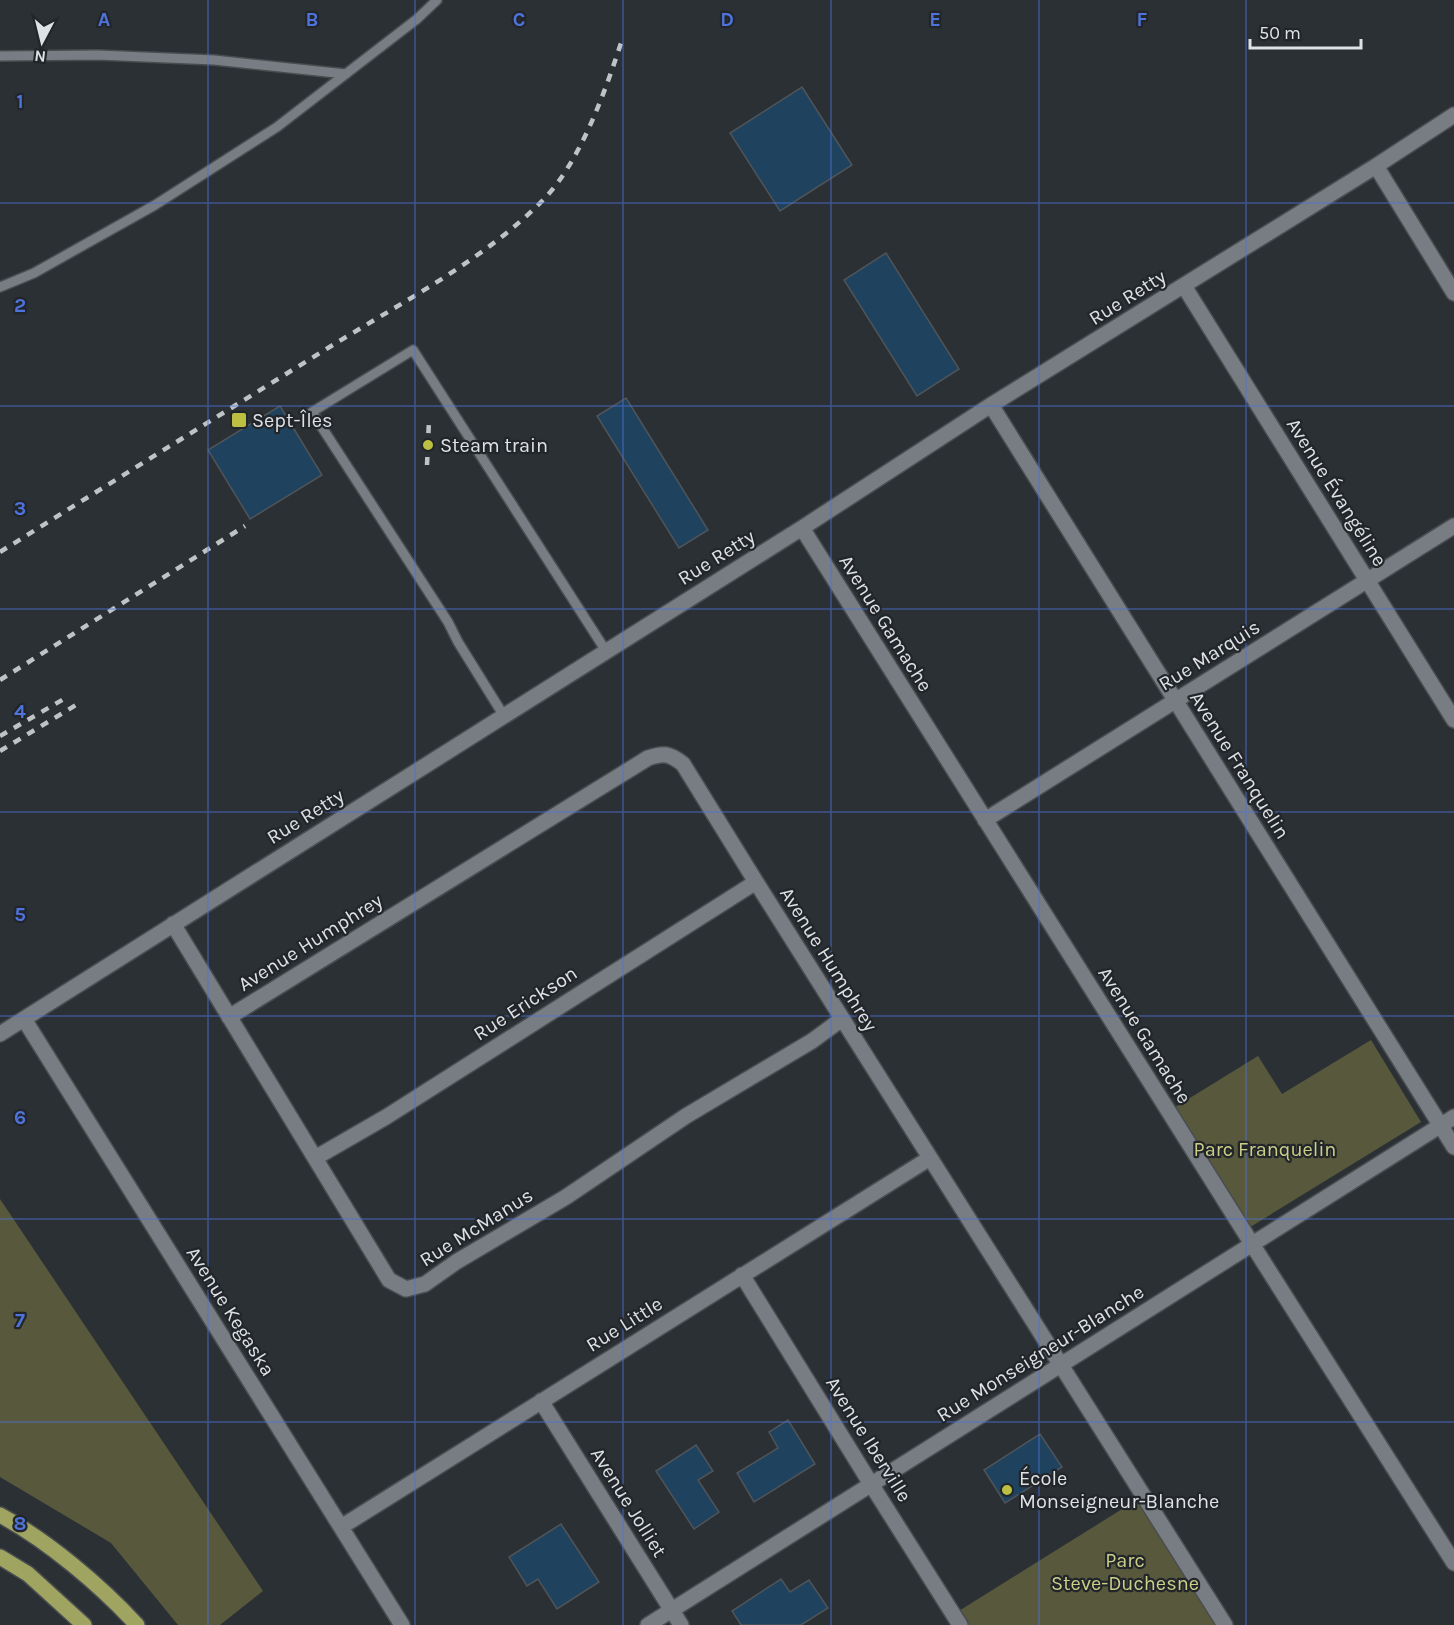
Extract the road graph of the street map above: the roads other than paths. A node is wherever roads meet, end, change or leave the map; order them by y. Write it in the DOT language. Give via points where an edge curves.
graph roads {
  1 [pos="437,0"];
  2 [pos="0,56"];
  3 [pos="346,74"];
  4 [pos="1454,115"];
  5 [pos="1376,166"];
  6 [pos="1184,286"];
  7 [pos="0,287"];
  8 [pos="1454,294"];
  9 [pos="991,405"];
  10 [pos="1454,526"];
  11 [pos="802,528"];
  12 [pos="1367,581"];
  13 [pos="606,651"];
  14 [pos="1175,701"];
  15 [pos="504,716"];
  16 [pos="1454,720"];
  17 [pos="985,820"];
  18 [pos="756,882"];
  19 [pos="173,924"];
  20 [pos="230,1017"];
  21 [pos="24,1019"];
  22 [pos="842,1019"];
  23 [pos="0,1034"];
  24 [pos="1454,1117"];
  25 [pos="1440,1125"];
  26 [pos="1454,1147"];
  27 [pos="315,1158"];
  28 [pos="930,1158"];
  29 [pos="1252,1244"];
  30 [pos="742,1275"];
  31 [pos="1061,1365"];
  32 [pos="541,1401"];
  33 [pos="871,1484"];
  34 [pos="0,1515"];
  35 [pos="341,1527"];
  36 [pos="0,1557"];
  37 [pos="1454,1563"];
  38 [pos="672,1610"];
  39 [pos="84,1625"];
  40 [pos="137,1625"];
  41 [pos="402,1625"];
  42 [pos="648,1625"];
  43 [pos="681,1625"];
  44 [pos="960,1625"];
  45 [pos="1225,1625"];
  1 -- 3 [label="lane"];
  2 -- 3 [label="lane" via="214,60"];
  3 -- 7 [label="lane" via="277,127 155,205 34,273"];
  4 -- 5 [label="street, Rue Retty"];
  5 -- 6 [label="street, Rue Retty"];
  5 -- 8 [label="street"];
  6 -- 9 [label="street, Rue Retty"];
  6 -- 12 [label="street, Avenue Évangéline"];
  9 -- 11 [label="street, Rue Retty"];
  9 -- 14 [label="street, Avenue Franquelin"];
  10 -- 12 [label="street, Rue Marquis"];
  11 -- 13 [label="street, Rue Retty"];
  11 -- 17 [label="street, Avenue Gamache"];
  12 -- 14 [label="street, Rue Marquis"];
  12 -- 16 [label="street, Avenue Évangéline"];
  13 -- 15 [label="street, Rue Retty"];
  13 -- 15 [label="lane" via="413,350 312,412"];
  14 -- 17 [label="street, Rue Marquis"];
  14 -- 25 [label="street, Avenue Franquelin"];
  15 -- 19 [label="street, Rue Retty"];
  17 -- 29 [label="street, Avenue Gamache"];
  18 -- 20 [label="street, Avenue Humphrey" via="683,764 662,753 648,758"];
  18 -- 22 [label="street, Avenue Humphrey"];
  18 -- 27 [label="street, Rue Erickson"];
  19 -- 20 [label="street, Rue McManus"];
  19 -- 21 [label="street, Rue Retty"];
  20 -- 27 [label="street, Rue McManus"];
  21 -- 23 [label="street, Rue Retty"];
  21 -- 35 [label="street, Avenue Kegaska"];
  22 -- 27 [label="street, Rue McManus" via="686,1116 566,1197 425,1284 406,1290 389,1280"];
  22 -- 28 [label="street, Avenue Humphrey"];
  24 -- 25 [label="street, Rue Monseigneur-Blanche"];
  25 -- 26 [label="street, Avenue Franquelin"];
  25 -- 29 [label="street, Rue Monseigneur-Blanche"];
  28 -- 30 [label="street, Rue Little"];
  28 -- 31 [label="street, Avenue Humphrey"];
  29 -- 31 [label="street, Rue Monseigneur-Blanche"];
  29 -- 37 [label="street, Avenue Gamache"];
  30 -- 32 [label="street, Rue Little"];
  30 -- 33 [label="street, Avenue Iberville"];
  31 -- 33 [label="street, Rue Monseigneur-Blanche"];
  31 -- 45 [label="street, Avenue Humphrey"];
  32 -- 35 [label="street, Rue Little"];
  32 -- 38 [label="street, Avenue Jolliet"];
  33 -- 38 [label="street, Rue Monseigneur-Blanche"];
  33 -- 44 [label="street, Avenue Iberville"];
  34 -- 40 [label="main road" via="71,1564"];
  35 -- 41 [label="street, Avenue Kegaska"];
  36 -- 39 [label="main road" via="28,1574"];
  38 -- 42 [label="street, Rue Monseigneur-Blanche"];
  38 -- 43 [label="street, Avenue Jolliet"];
}
